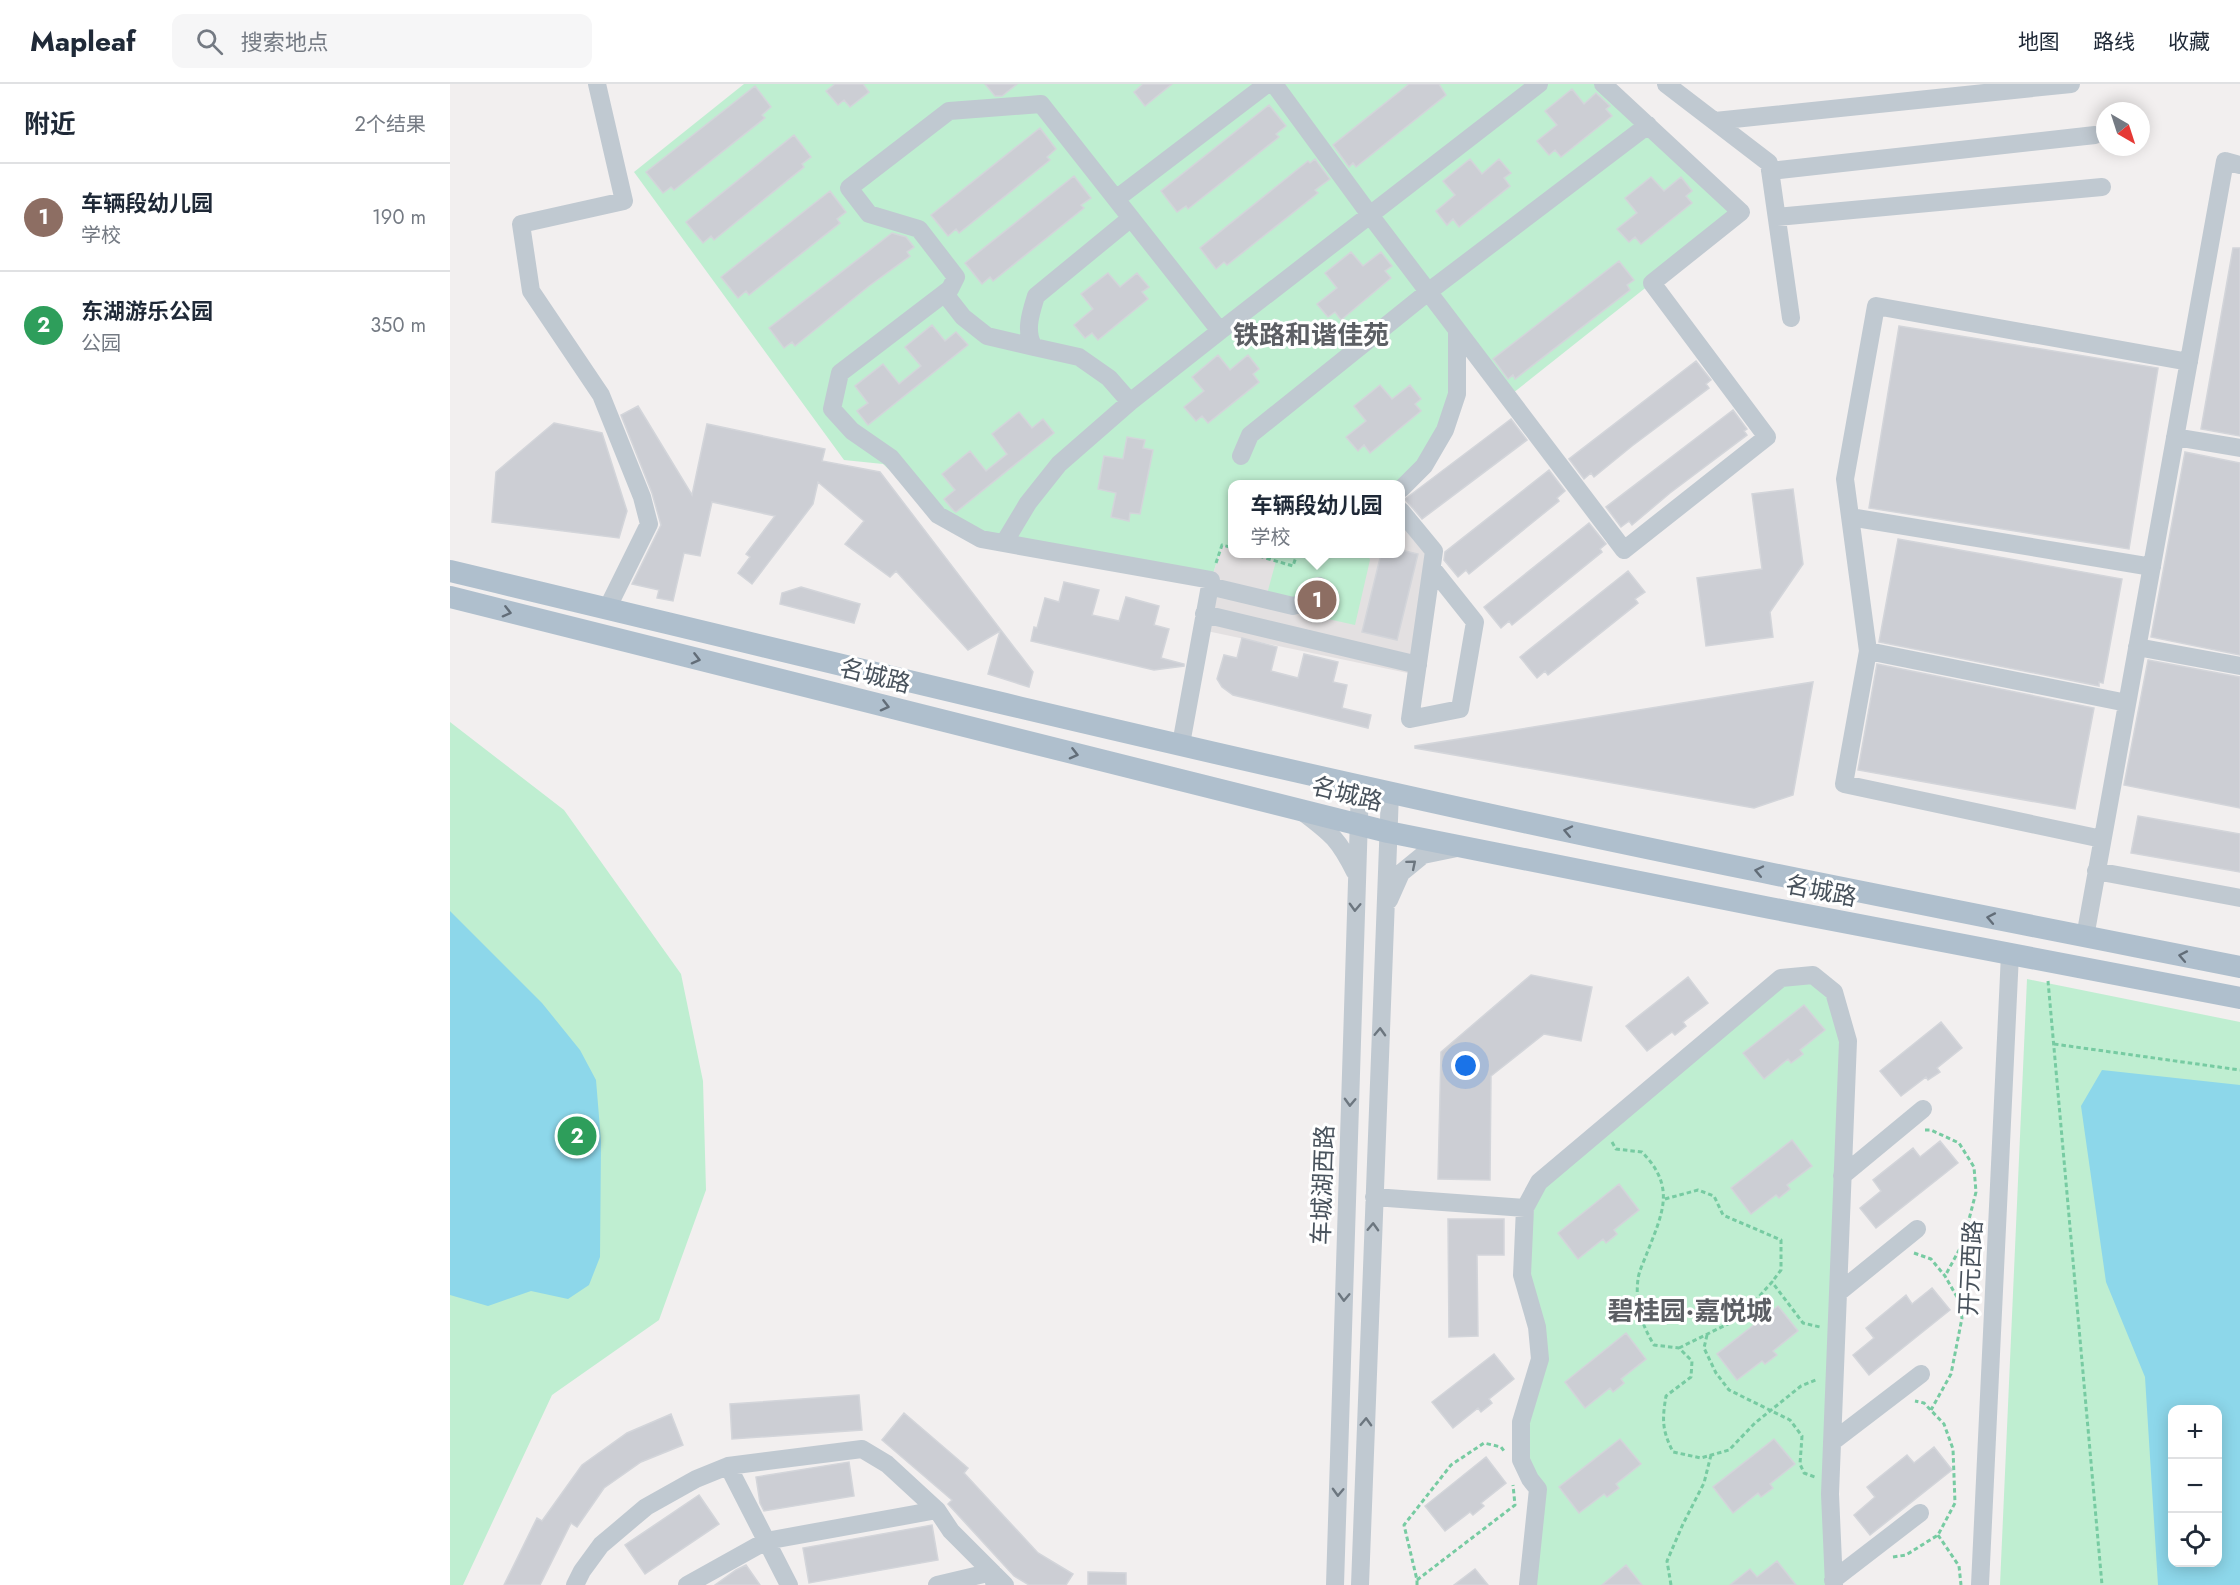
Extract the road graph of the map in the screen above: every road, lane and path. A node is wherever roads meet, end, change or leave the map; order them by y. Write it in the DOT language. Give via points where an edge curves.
graph roads {
  1 [pos="597,84"];
  2 [pos="1267,84"];
  3 [pos="1274,84"];
  4 [pos="1539,84"];
  5 [pos="1603,84"];
  6 [pos="1666,84"];
  7 [pos="2071,84"];
  8 [pos="1715,121"];
  9 [pos="1648,125"];
  10 [pos="2095,135"];
  11 [pos="2240,165"];
  12 [pos="1770,171"];
  13 [pos="2102,187"];
  14 [pos="1116,199"];
  15 [pos="1370,215"];
  16 [pos="1131,218"];
  17 [pos="1777,218"];
  18 [pos="1428,292"];
  19 [pos="945,294"];
  20 [pos="1791,318"];
  21 [pos="1457,330"];
  22 [pos="1220,331"];
  23 [pos="1034,347"];
  24 [pos="2189,362"];
  25 [pos="1130,402"];
  26 [pos="2175,437"];
  27 [pos="2240,448"];
  28 [pos="1241,456"];
  29 [pos="1405,485"];
  30 [pos="1405,516"];
  31 [pos="1850,517"];
  32 [pos="1004,543"];
  33 [pos="1228,547"];
  34 [pos="1266,558"];
  35 [pos="1296,558"];
  36 [pos="2152,567"];
  37 [pos="1432,568"];
  38 [pos="450,571"];
  39 [pos="1210,583"];
  40 [pos="1319,586"];
  41 [pos="450,597"];
  42 [pos="607,609"];
  43 [pos="1204,614"];
  44 [pos="2137,646"];
  45 [pos="1868,651"];
  46 [pos="1418,665"];
  47 [pos="2240,666"];
  48 [pos="2127,703"];
  49 [pos="1181,744"];
  50 [pos="1360,786"];
  51 [pos="1390,793"];
  52 [pos="1300,810"];
  53 [pos="1358,825"];
  54 [pos="1388,832"];
  55 [pos="2102,839"];
  56 [pos="1461,847"];
  57 [pos="2096,872"];
  58 [pos="1356,875"];
  59 [pos="2240,898"];
  60 [pos="1385,910"];
  61 [pos="2085,936"];
  62 [pos="2010,954"];
  63 [pos="2046,961"];
  64 [pos="2240,967"];
  65 [pos="2240,998"];
  66 [pos="2054,1044"];
  67 [pos="2240,1070"];
  68 [pos="1923,1109"];
  69 [pos="1603,1128"];
  70 [pos="1895,1132"];
  71 [pos="1842,1176"];
  72 [pos="1374,1197"];
  73 [pos="1665,1198"];
  74 [pos="1525,1208"];
  75 [pos="1917,1230"];
  76 [pos="1896,1246"];
  77 [pos="1945,1276"];
  78 [pos="1772,1282"];
  79 [pos="1838,1293"];
  80 [pos="1836,1332"];
  81 [pos="1707,1335"];
  82 [pos="1679,1348"];
  83 [pos="1834,1373"];
  84 [pos="1921,1374"];
  85 [pos="1893,1395"];
  86 [pos="1931,1410"];
  87 [pos="1770,1411"];
  88 [pos="1832,1442"];
  89 [pos="1506,1454"];
  90 [pos="1711,1455"];
  91 [pos="728,1466"];
  92 [pos="1512,1482"];
  93 [pos="1830,1483"];
  94 [pos="936,1510"];
  95 [pos="1920,1513"];
  96 [pos="1938,1535"];
  97 [pos="766,1541"];
  98 [pos="1859,1560"];
  99 [pos="993,1578"];
  100 [pos="1418,1580"];
  101 [pos="1833,1583"];
  102 [pos="575,1585"];
  103 [pos="687,1585"];
  104 [pos="789,1585"];
  105 [pos="937,1585"];
  106 [pos="1005,1585"];
  107 [pos="1335,1585"];
  108 [pos="1360,1585"];
  109 [pos="1417,1585"];
  110 [pos="1528,1585"];
  111 [pos="1671,1585"];
  112 [pos="1961,1585"];
  113 [pos="1980,1585"];
  114 [pos="2102,1585"];
  1 -- 42 [label="street" via="624,201 521,224 531,291 601,395 649,524"];
  2 -- 14 [label="street"];
  3 -- 15 [label="street"];
  4 -- 15 [label="street"];
  5 -- 9 [label="street"];
  6 -- 8 [label="street"];
  7 -- 8 [label="street"];
  8 -- 12 [label="street" via="1769,163"];
  9 -- 18 [label="street"];
  9 -- 21 [label="street" via="1741,212 1652,283 1767,437 1624,550"];
  10 -- 12 [label="street"];
  11 -- 24 [label="street" via="2225,161"];
  12 -- 17 [label="street"];
  13 -- 17 [label="street"];
  14 -- 16 [label="street"];
  14 -- 19 [label="street" via="1041,104 949,111 849,188 868,214 919,229 956,277"];
  15 -- 18 [label="street"];
  15 -- 22 [label="street"];
  16 -- 22 [label="street"];
  16 -- 23 [label="street" via="1036,296 1030,314 1029,340"];
  17 -- 20 [label="street"];
  18 -- 21 [label="street"];
  18 -- 28 [label="street" via="1250,435"];
  19 -- 23 [label="street" via="963,317 987,336"];
  19 -- 32 [label="street" via="840,373 832,409 852,431 891,458 938,515 981,539"];
  21 -- 29 [label="street" via="1458,394 1445,430 1424,466"];
  22 -- 25 [label="street"];
  23 -- 25 [label="street" via="1079,357 1109,378"];
  24 -- 26 [label="street"];
  24 -- 31 [label="street" via="1876,306 1845,478"];
  25 -- 32 [label="street" via="1059,464 1028,503"];
  26 -- 27 [label="street"];
  26 -- 36 [label="street"];
  30 -- 37 [label="street" via="1434,551"];
  31 -- 36 [label="street"];
  31 -- 45 [label="street"];
  32 -- 39 [label="street"];
  33 -- 39 [label="path" via="1222,545"];
  34 -- 35 [label="path" via="1293,566"];
  36 -- 44 [label="street"];
  37 -- 46 [label="street"];
  37 -- 46 [label="street" via="1475,622 1460,709 1410,719"];
  38 -- 42 [label="main road, 名城路"];
  39 -- 40 [label="street" via="1293,606 1313,597"];
  39 -- 43 [label="street"];
  41 -- 52 [label="main road, 名城路, one-way"];
  42 -- 49 [label="main road, 名城路"];
  43 -- 46 [label="street"];
  43 -- 49 [label="street"];
  44 -- 47 [label="street"];
  44 -- 48 [label="street"];
  45 -- 48 [label="street"];
  45 -- 55 [label="street" via="1844,784"];
  48 -- 55 [label="street"];
  49 -- 50 [label="main road, 名城路"];
  50 -- 51 [label="main road, 名城路"];
  50 -- 53 [label="street, 车城湖西路"];
  51 -- 54 [label="street"];
  61 -- 51 [label="main road, 名城路, one-way"];
  52 -- 53 [label="main road, 名城路"];
  52 -- 58 [label="street" via="1332,834"];
  53 -- 54 [label="main road, 名城路"];
  53 -- 58 [label="street, 车城湖西路"];
  54 -- 56 [label="main road, 名城路"];
  54 -- 60 [label="street"];
  55 -- 57 [label="street"];
  60 -- 56 [label="street, one-way" via="1401,873 1423,855"];
  56 -- 62 [label="main road, 名城路"];
  57 -- 59 [label="street"];
  57 -- 61 [label="street"];
  58 -- 107 [label="street, 车城湖西路, one-way"];
  72 -- 60 [label="street, one-way"];
  64 -- 61 [label="main road, 名城路, one-way"];
  62 -- 63 [label="main road, 名城路"];
  62 -- 113 [label="street, 开元西路"];
  63 -- 65 [label="main road, 名城路"];
  63 -- 66 [label="path"];
  66 -- 67 [label="path"];
  66 -- 114 [label="path"];
  68 -- 70 [label="street"];
  69 -- 71 [label="street" via="1781,978 1813,975 1834,992 1848,1041"];
  69 -- 73 [label="path" via="1616,1149 1642,1152 1656,1167"];
  69 -- 74 [label="street" via="1539,1182"];
  70 -- 71 [label="street"];
  70 -- 77 [label="path" via="1931,1130 1959,1143 1974,1167 1976,1192 1963,1243"];
  71 -- 79 [label="street"];
  72 -- 74 [label="street"];
  108 -- 72 [label="street, one-way"];
  73 -- 78 [label="path" via="1698,1190 1713,1196 1723,1215 1781,1240 1781,1270"];
  73 -- 82 [label="path" via="1638,1277 1638,1303 1643,1326 1654,1345"];
  74 -- 110 [label="street" via="1522,1275 1537,1327 1540,1359 1521,1422 1521,1460 1538,1489"];
  75 -- 76 [label="street"];
  76 -- 77 [label="path" via="1931,1259"];
  76 -- 79 [label="street"];
  77 -- 86 [label="path" via="1957,1297 1962,1318 1951,1374"];
  78 -- 80 [label="path" via="1803,1323"];
  78 -- 81 [label="path" via="1740,1318"];
  79 -- 80 [label="street"];
  80 -- 83 [label="street"];
  81 -- 82 [label="path"];
  81 -- 87 [label="path" via="1704,1347 1729,1390"];
  82 -- 90 [label="path" via="1692,1361 1691,1377 1666,1396 1664,1433 1673,1452 1701,1458"];
  83 -- 87 [label="path" via="1801,1386"];
  83 -- 88 [label="street"];
  84 -- 85 [label="street"];
  85 -- 86 [label="path" via="1924,1403"];
  85 -- 88 [label="street"];
  86 -- 96 [label="path" via="1944,1424 1953,1449 1955,1503"];
  87 -- 90 [label="path" via="1729,1450"];
  87 -- 93 [label="path" via="1790,1419 1802,1436 1800,1464 1804,1473"];
  88 -- 93 [label="street"];
  89 -- 100 [label="path" via="1501,1447 1484,1443 1451,1465 1404,1525"];
  90 -- 111 [label="path" via="1704,1483 1667,1561"];
  91 -- 94 [label="street" via="862,1449 887,1464"];
  91 -- 97 [label="street"];
  91 -- 102 [label="street" via="646,1507 601,1545"];
  92 -- 100 [label="path" via="1515,1504"];
  93 -- 101 [label="street"];
  94 -- 97 [label="street"];
  94 -- 99 [label="street"];
  95 -- 98 [label="street"];
  96 -- 98 [label="path" via="1906,1555"];
  96 -- 112 [label="path" via="1959,1566"];
  97 -- 103 [label="street"];
  97 -- 104 [label="street"];
  98 -- 101 [label="street"];
  99 -- 105 [label="street"];
  99 -- 106 [label="street"];
  100 -- 109 [label="path"];
}
